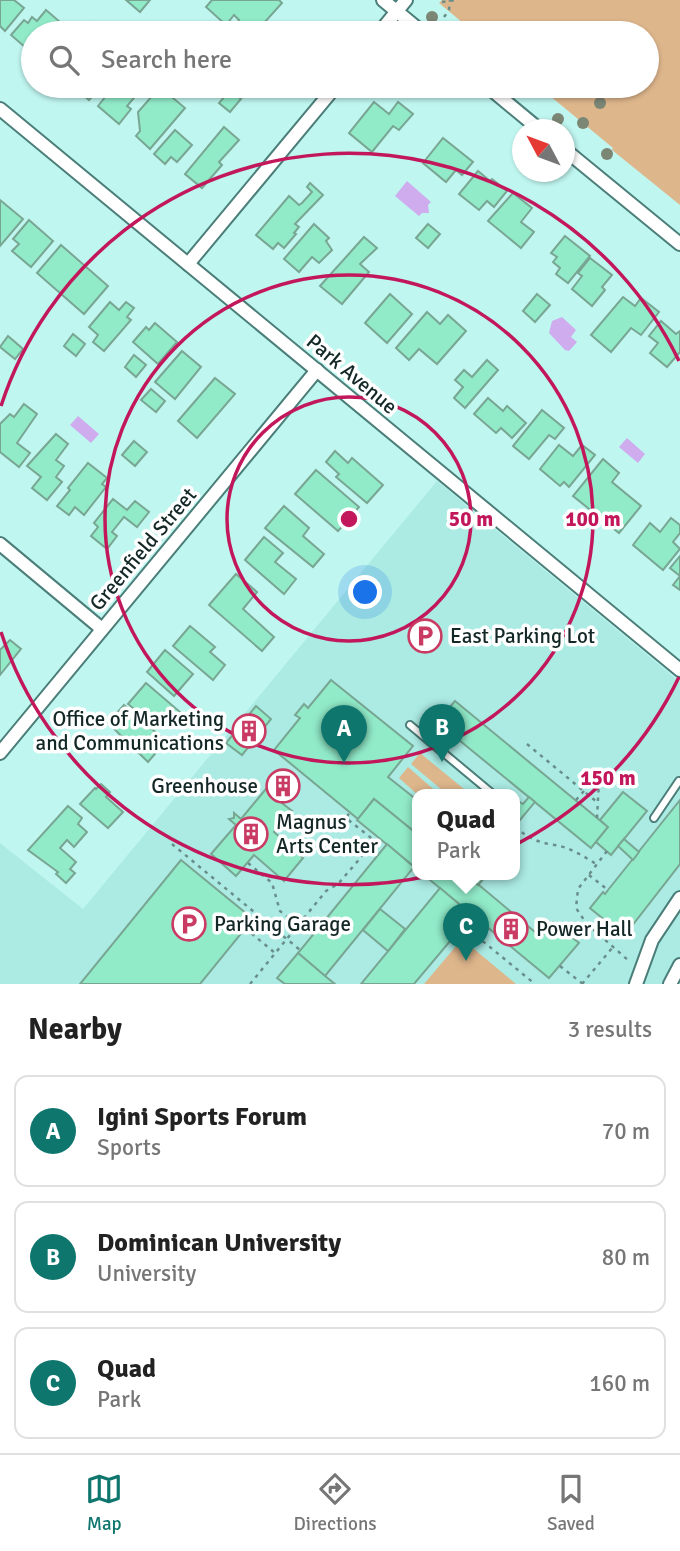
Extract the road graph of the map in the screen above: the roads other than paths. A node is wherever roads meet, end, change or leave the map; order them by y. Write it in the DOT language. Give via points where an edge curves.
graph roads {
  1 [pos="383,0"];
  2 [pos="406,0"];
  3 [pos="397,12"];
  4 [pos="389,21"];
  5 [pos="408,21"];
  6 [pos="326,98"];
  7 [pos="501,98"];
  8 [pos="0,109"];
  9 [pos="527,119"];
  10 [pos="575,157"];
  11 [pos="680,244"];
  12 [pos="188,264"];
  13 [pos="317,370"];
  14 [pos="0,544"];
  15 [pos="102,629"];
  16 [pos="680,670"];
  17 [pos="410,725"];
  18 [pos="0,752"];
  19 [pos="678,780"];
  20 [pos="487,789"];
  21 [pos="654,818"];
  22 [pos="680,898"];
  23 [pos="680,965"];
  24 [pos="636,984"];
  25 [pos="670,984"];
  1 -- 3 [label="street"];
  2 -- 3 [label="street"];
  3 -- 4 [label="street"];
  3 -- 5 [label="street"];
  6 -- 12 [label="street"];
  7 -- 9 [label="street"];
  8 -- 12 [label="street, Park Avenue"];
  10 -- 11 [label="street"];
  12 -- 13 [label="street, Park Avenue"];
  13 -- 15 [label="street, Greenfield Street"];
  13 -- 16 [label="street, Park Avenue"];
  14 -- 15 [label="street"];
  15 -- 18 [label="street, Greenfield Street"];
  17 -- 20 [label="lane"];
  19 -- 21 [label="lane"];
  22 -- 24 [label="street" via="652,940"];
  23 -- 25 [label="street"];
}
